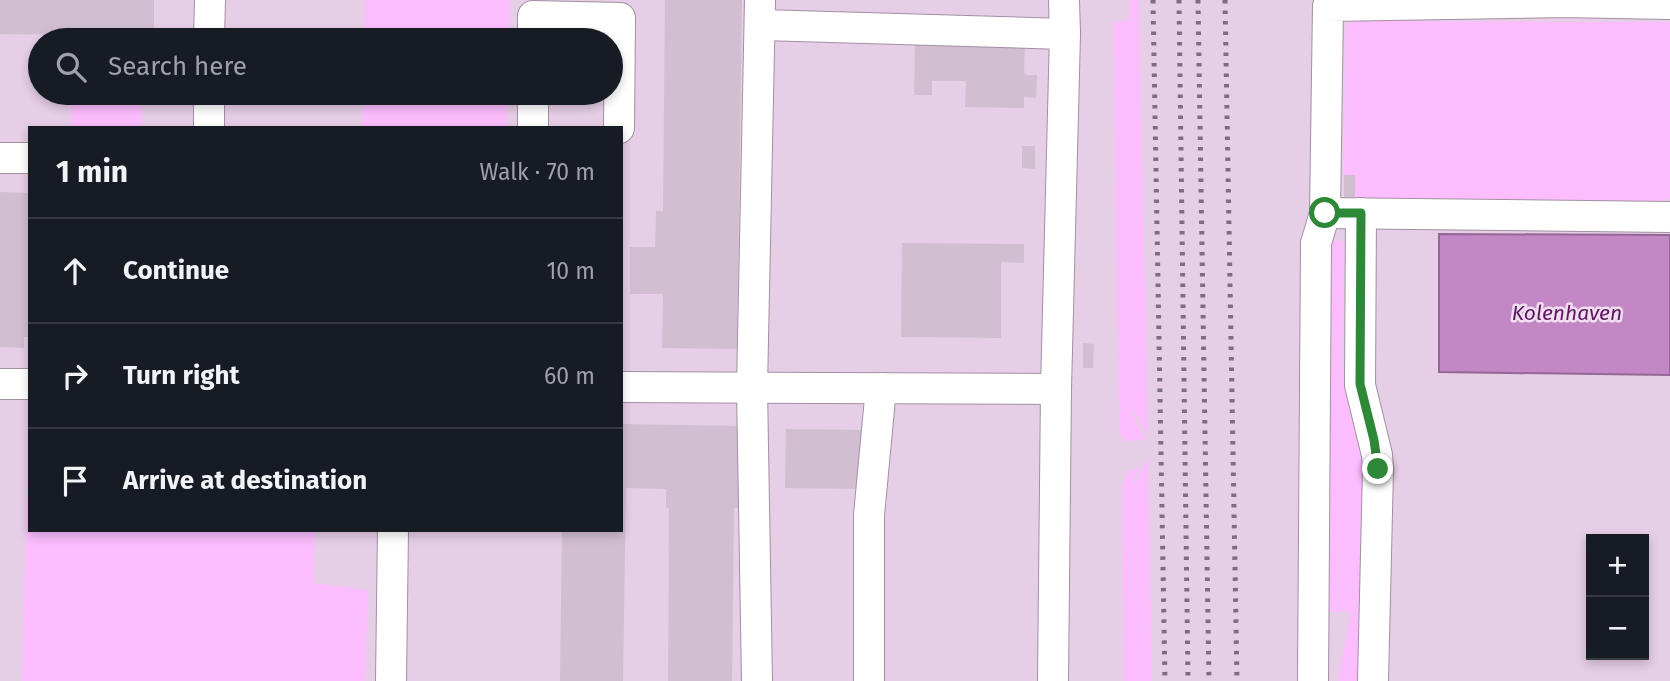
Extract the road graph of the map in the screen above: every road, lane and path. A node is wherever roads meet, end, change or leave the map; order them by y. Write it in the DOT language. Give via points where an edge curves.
graph roads {
  1 [pos="210,0"];
  2 [pos="1064,0"];
  3 [pos="1563,1"];
  4 [pos="1670,4"];
  5 [pos="760,13"];
  6 [pos="209,28"];
  7 [pos="533,28"];
  8 [pos="620,28"];
  9 [pos="1065,34"];
  10 [pos="209,105"];
  11 [pos="533,105"];
  12 [pos="619,105"];
  13 [pos="209,126"];
  14 [pos="533,126"];
  15 [pos="619,126"];
  16 [pos="0,158"];
  17 [pos="28,158"];
  18 [pos="1325,213"];
  19 [pos="1361,213"];
  20 [pos="1670,217"];
  21 [pos="0,384"];
  22 [pos="28,384"];
  23 [pos="623,387"];
  24 [pos="752,388"];
  25 [pos="881,388"];
  26 [pos="1056,389"];
  27 [pos="393,532"];
  28 [pos="391,681"];
  29 [pos="757,681"];
  30 [pos="869,681"];
  31 [pos="1053,681"];
  32 [pos="1313,681"];
  33 [pos="1373,681"];
  1 -- 6 [label="lane"];
  2 -- 9 [label="lane"];
  3 -- 4 [label="lane"];
  3 -- 18 [label="lane" via="1328,6"];
  5 -- 9 [label="lane"];
  5 -- 24 [label="lane"];
  7 -- 8 [label="lane" via="533,16 620,18"];
  9 -- 26 [label="lane"];
  10 -- 13 [label="lane"];
  11 -- 14 [label="lane"];
  12 -- 15 [label="lane"];
  16 -- 17 [label="lane"];
  18 -- 19 [label="lane"];
  18 -- 32 [label="lane" via="1316,243"];
  19 -- 20 [label="lane"];
  19 -- 33 [label="lane" via="1360,384 1378,469"];
  21 -- 22 [label="lane"];
  23 -- 24 [label="lane"];
  24 -- 25 [label="lane"];
  24 -- 29 [label="lane"];
  25 -- 26 [label="lane"];
  25 -- 30 [label="lane" via="869,515"];
  26 -- 31 [label="lane"];
  27 -- 28 [label="lane"];
}
